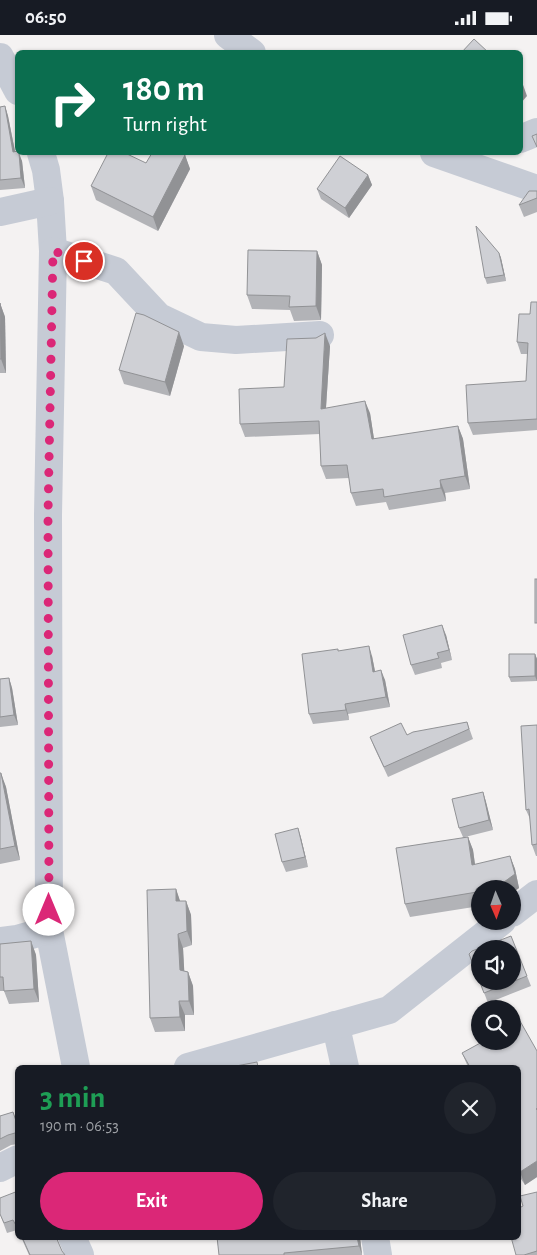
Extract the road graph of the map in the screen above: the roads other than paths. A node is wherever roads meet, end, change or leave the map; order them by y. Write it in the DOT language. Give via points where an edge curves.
graph roads {
  1 [pos="228,35"];
  2 [pos="248,50"];
  3 [pos="0,57"];
  4 [pos="15,85"];
  5 [pos="537,132"];
  6 [pos="523,138"];
  7 [pos="42,155"];
  8 [pos="458,155"];
  9 [pos="537,189"];
  10 [pos="50,201"];
  11 [pos="0,211"];
  12 [pos="53,251"];
  13 [pos="320,335"];
  14 [pos="537,894"];
  15 [pos="521,906"];
  16 [pos="49,930"];
  17 [pos="491,930"];
  18 [pos="0,941"];
  19 [pos="335,1025"];
  20 [pos="76,1065"];
  21 [pos="195,1065"];
  22 [pos="345,1065"];
  23 [pos="15,1160"];
  24 [pos="0,1167"];
  25 [pos="73,1240"];
  26 [pos="376,1240"];
  27 [pos="80,1255"];
  28 [pos="378,1255"];
  1 -- 2 [label="street"];
  3 -- 4 [label="street"];
  5 -- 6 [label="street"];
  7 -- 10 [label="street"];
  8 -- 9 [label="street"];
  10 -- 11 [label="street"];
  10 -- 12 [label="street"];
  12 -- 13 [label="street" via="116,271 159,317 200,337 236,340"];
  12 -- 16 [label="street" via="48,515"];
  14 -- 15 [label="street"];
  16 -- 18 [label="street"];
  16 -- 20 [label="street"];
  17 -- 19 [label="street" via="389,1010"];
  19 -- 21 [label="street"];
  19 -- 22 [label="street"];
  23 -- 24 [label="street"];
  25 -- 27 [label="street"];
  26 -- 28 [label="street"];
}
